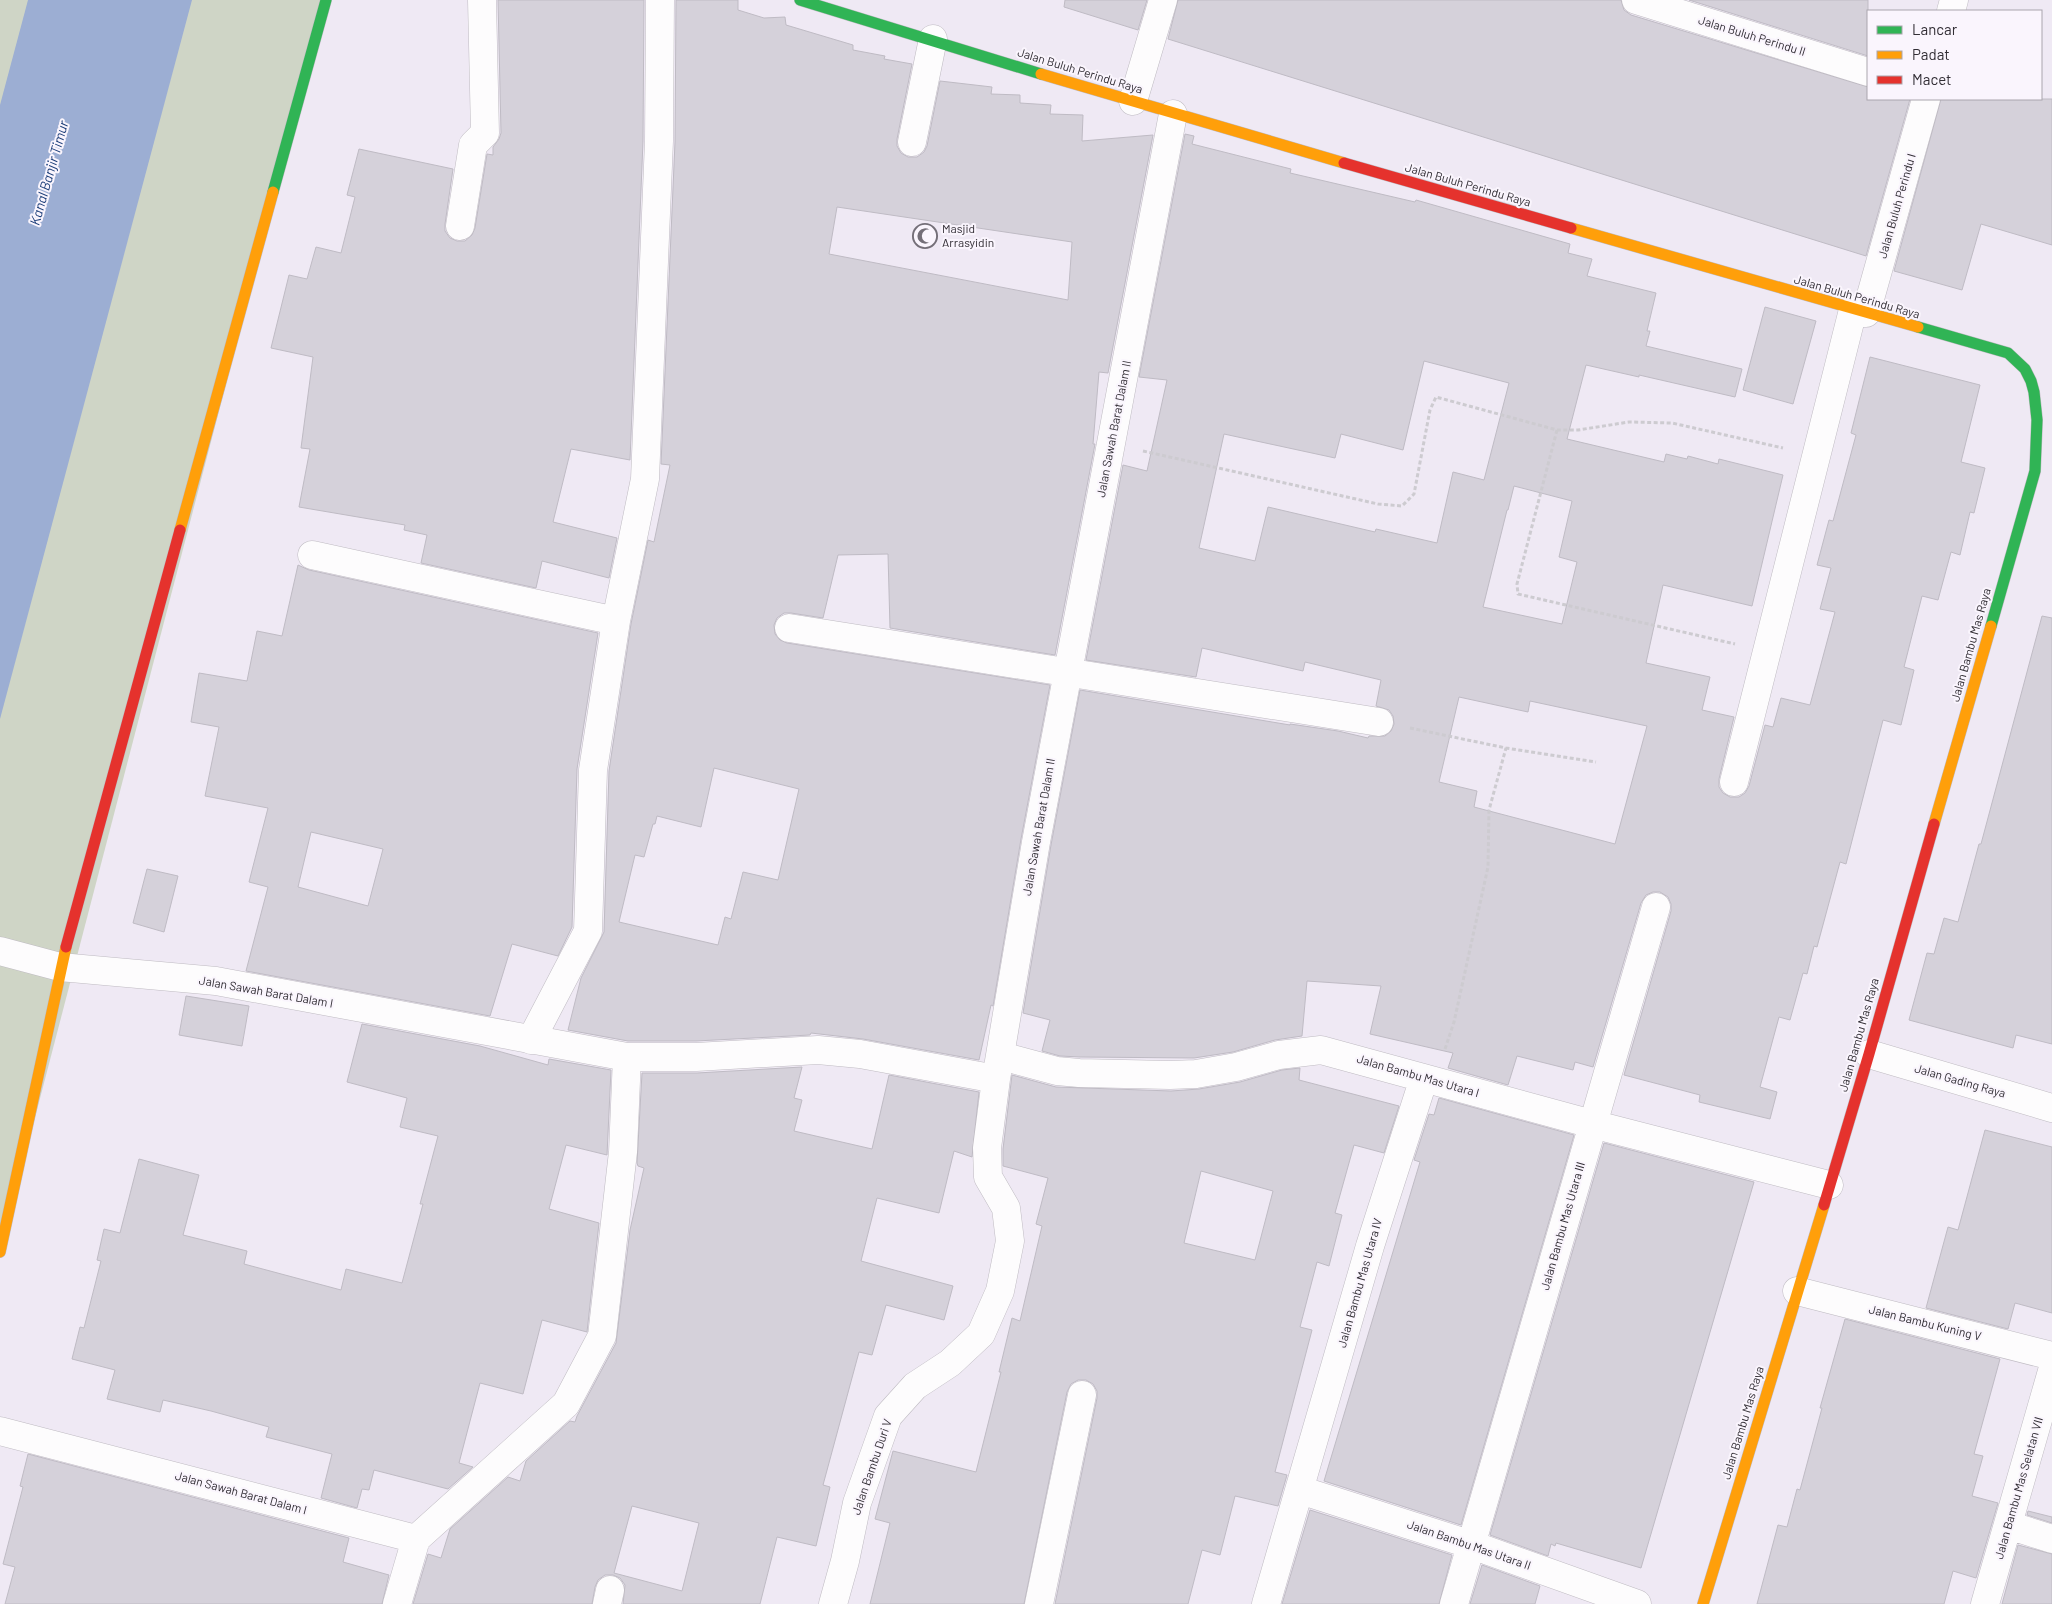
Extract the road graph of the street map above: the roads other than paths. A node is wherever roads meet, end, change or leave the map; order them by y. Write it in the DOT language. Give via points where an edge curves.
graph roads {
  1 [pos="326,0"];
  2 [pos="482,0"];
  3 [pos="660,0"];
  4 [pos="800,0"];
  5 [pos="1163,0"];
  6 [pos="1636,0"];
  7 [pos="934,40"];
  8 [pos="1867,72"];
  9 [pos="1926,100"];
  10 [pos="1133,101"];
  11 [pos="1173,114"];
  12 [pos="912,142"];
  13 [pos="460,226"];
  14 [pos="1860,312"];
  15 [pos="2043,473"];
  16 [pos="312,556"];
  17 [pos="616,621"];
  18 [pos="789,628"];
  19 [pos="1068,672"];
  20 [pos="1379,722"];
  21 [pos="1734,782"];
  22 [pos="1656,907"];
  23 [pos="4,952"];
  24 [pos="60,967"];
  25 [pos="531,1040"];
  26 [pos="1869,1054"];
  27 [pos="627,1057"];
  28 [pos="998,1067"];
  29 [pos="1424,1078"];
  30 [pos="2052,1108"];
  31 [pos="1592,1124"];
  32 [pos="1829,1185"];
  33 [pos="0,1252"];
  34 [pos="1798,1291"];
  35 [pos="2052,1356"];
  36 [pos="2052,1371"];
  37 [pos="1082,1395"];
  38 [pos="0,1431"];
  39 [pos="1300,1490"];
  40 [pos="2008,1525"];
  41 [pos="416,1539"];
  42 [pos="2052,1539"];
  43 [pos="1472,1545"];
  44 [pos="397,1604"];
  45 [pos="833,1604"];
  46 [pos="1039,1604"];
  47 [pos="1266,1604"];
  48 [pos="1454,1604"];
  49 [pos="1638,1604"];
  50 [pos="1703,1604"];
  51 [pos="1985,1604"];
  1 -- 24 [label="street"];
  2 -- 13 [label="street" via="485,133 473,145"];
  3 -- 17 [label="street" via="659,141 645,479"];
  4 -- 7 [label="street, Jalan Buluh Perindu Raya"];
  5 -- 10 [label="street"];
  6 -- 8 [label="street, Jalan Buluh Perindu II"];
  7 -- 10 [label="street, Jalan Buluh Perindu Raya"];
  7 -- 12 [label="street"];
  9 -- 14 [label="street, Jalan Buluh Perindu I"];
  10 -- 11 [label="street, Jalan Buluh Perindu Raya"];
  11 -- 14 [label="street, Jalan Buluh Perindu Raya"];
  11 -- 19 [label="street, Jalan Sawah Barat Dalam II"];
  14 -- 15 [label="street, Jalan Buluh Perindu Raya" via="2008,353 2020,362 2029,373 2036,405"];
  14 -- 21 [label="street, Jalan Buluh Perindu I" via="1816,455"];
  15 -- 26 [label="street, Jalan Bambu Mas Raya"];
  16 -- 17 [label="street"];
  17 -- 25 [label="street" via="593,770 588,931"];
  18 -- 19 [label="street"];
  19 -- 20 [label="street"];
  19 -- 28 [label="street, Jalan Sawah Barat Dalam II"];
  22 -- 31 [label="street, Jalan Bambu Mas Utara III"];
  23 -- 24 [label="street, Jalan Sawah Barat Dalam I"];
  24 -- 25 [label="street, Jalan Sawah Barat Dalam I" via="216,981"];
  24 -- 33 [label="street"];
  25 -- 27 [label="street"];
  26 -- 30 [label="street, Jalan Gading Raya"];
  26 -- 32 [label="street, Jalan Bambu Mas Raya"];
  27 -- 28 [label="street" via="696,1057 818,1050"];
  27 -- 41 [label="street" via="623,1152 602,1336 566,1404"];
  28 -- 29 [label="street, Jalan Bambu Mas Utara I" via="1079,1073 1196,1074 1279,1055 1321,1050"];
  28 -- 45 [label="street, Jalan Bambu Duri V" via="987,1148 988,1177 1006,1208 1010,1241 1000,1291 981,1334 950,1362 914,1386 888,1416 857,1503"];
  29 -- 31 [label="street, Jalan Bambu Mas Utara I"];
  29 -- 39 [label="street, Jalan Bambu Mas Utara IV" via="1370,1246"];
  31 -- 32 [label="street, Jalan Bambu Mas Utara I"];
  31 -- 43 [label="street, Jalan Bambu Mas Utara III"];
  32 -- 34 [label="street, Jalan Bambu Mas Raya"];
  34 -- 35 [label="street, Jalan Bambu Kuning V"];
  34 -- 50 [label="street, Jalan Bambu Mas Raya"];
  36 -- 40 [label="street, Jalan Bambu Mas Selatan VII"];
  37 -- 46 [label="street"];
  38 -- 41 [label="street, Jalan Sawah Barat Dalam I"];
  39 -- 43 [label="street, Jalan Bambu Mas Utara II"];
  39 -- 47 [label="street, Jalan Bambu Mas Utara IV"];
  40 -- 42 [label="street"];
  40 -- 51 [label="street, Jalan Bambu Mas Selatan VII"];
  41 -- 44 [label="street"];
  43 -- 48 [label="street, Jalan Bambu Mas Utara III"];
  43 -- 49 [label="street, Jalan Bambu Mas Utara II"];
}
